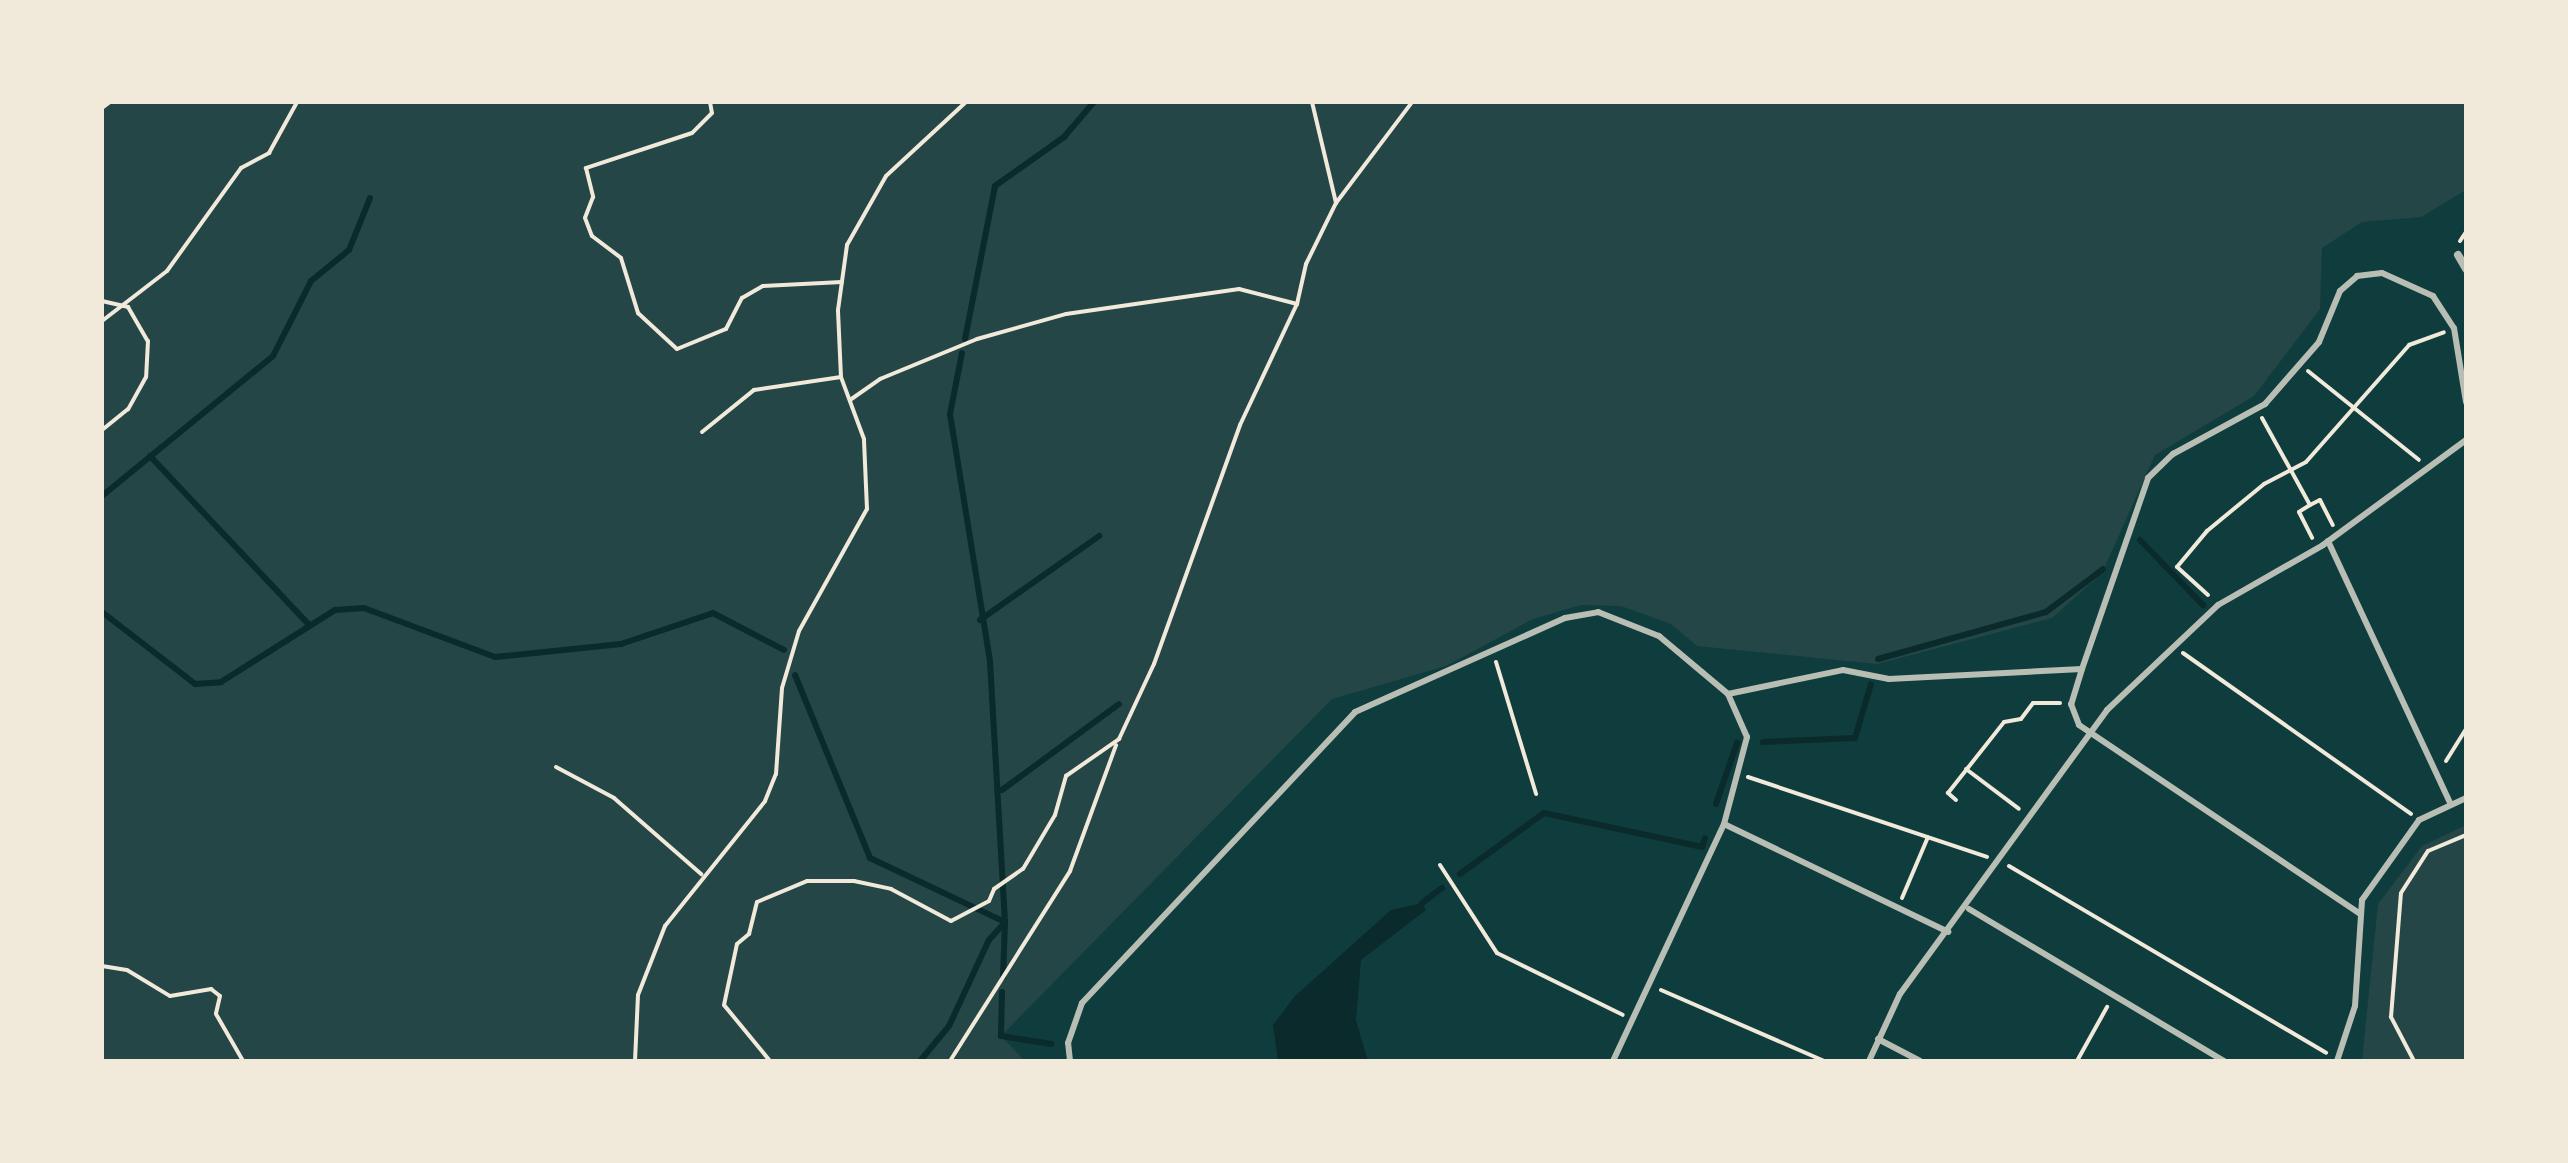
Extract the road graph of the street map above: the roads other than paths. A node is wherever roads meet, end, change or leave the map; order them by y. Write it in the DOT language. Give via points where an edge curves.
graph roads {
  1 [pos="2458,255"];
  2 [pos="2466,269"];
  3 [pos="2466,402"];
  4 [pos="2466,440"];
  5 [pos="2328,541"];
  6 [pos="2082,669"];
  7 [pos="1728,694"];
  8 [pos="2089,733"];
  9 [pos="2466,798"];
  10 [pos="2450,803"];
  11 [pos="1724,824"];
  12 [pos="1969,909"];
  13 [pos="2360,914"];
  14 [pos="1948,932"];
  15 [pos="1878,1039"];
  16 [pos="1070,1061"];
  17 [pos="1613,1061"];
  18 [pos="1869,1061"];
  19 [pos="1920,1061"];
  20 [pos="2224,1061"];
  21 [pos="2338,1061"];
  1 -- 2 [label="street"];
  3 -- 6 [label="lane" via="2454,328 2433,296 2412,282 2357,276 2340,291 2302,366 2258,409 2173,454 2148,478"];
  4 -- 5 [label="lane" via="2424,464"];
  5 -- 8 [label="lane" via="2218,605"];
  5 -- 10 [label="lane"];
  6 -- 7 [label="lane" via="1889,679 1843,670"];
  6 -- 8 [label="lane" via="2071,704"];
  7 -- 11 [label="lane" via="1747,737"];
  7 -- 16 [label="lane" via="1659,636 1598,612 1565,618 1355,712 1082,1003 1068,1043"];
  8 -- 12 [label="lane"];
  8 -- 13 [label="lane"];
  9 -- 10 [label="lane"];
  10 -- 13 [label="lane" via="2419,820 2362,900"];
  11 -- 14 [label="lane"];
  11 -- 17 [label="lane"];
  12 -- 14 [label="lane"];
  12 -- 20 [label="lane"];
  13 -- 21 [label="lane" via="2355,1006"];
  14 -- 15 [label="lane" via="1900,994"];
  15 -- 18 [label="lane"];
  15 -- 19 [label="lane"];
}
